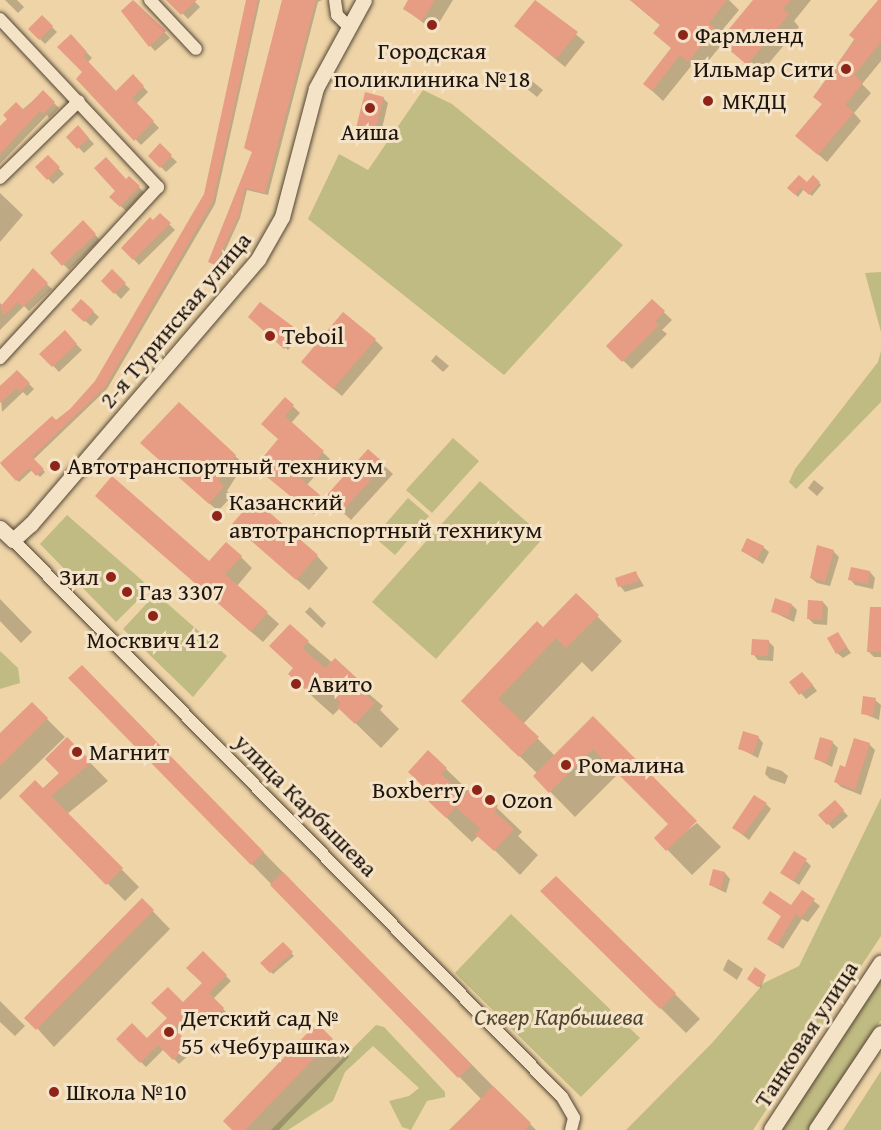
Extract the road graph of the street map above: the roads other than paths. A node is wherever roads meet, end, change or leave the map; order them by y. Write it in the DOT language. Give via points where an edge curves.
graph roads {
  1 [pos="150,0"];
  2 [pos="335,0"];
  3 [pos="364,0"];
  4 [pos="0,19"];
  5 [pos="348,26"];
  6 [pos="196,49"];
  7 [pos="79,101"];
  8 [pos="0,178"];
  9 [pos="1,359"];
  10 [pos="0,528"];
  11 [pos="13,540"];
  12 [pos="881,964"];
  13 [pos="881,1034"];
  14 [pos="572,1124"];
  15 [pos="772,1130"];
  16 [pos="817,1130"];
  1 -- 6 [label="street"];
  2 -- 5 [label="street" via="337,15"];
  3 -- 5 [label="street, 2-я Туринская улица"];
  4 -- 7 [label="street"];
  5 -- 11 [label="street, 2-я Туринская улица" via="316,88 291,190 270,242 194,336"];
  7 -- 8 [label="street"];
  7 -- 9 [label="street" via="158,187"];
  10 -- 11 [label="street, улица Карбышева"];
  11 -- 14 [label="street, улица Карбышева" via="562,1097"];
  12 -- 15 [label="main road, Танковая улица"];
  13 -- 16 [label="main road"];
}
